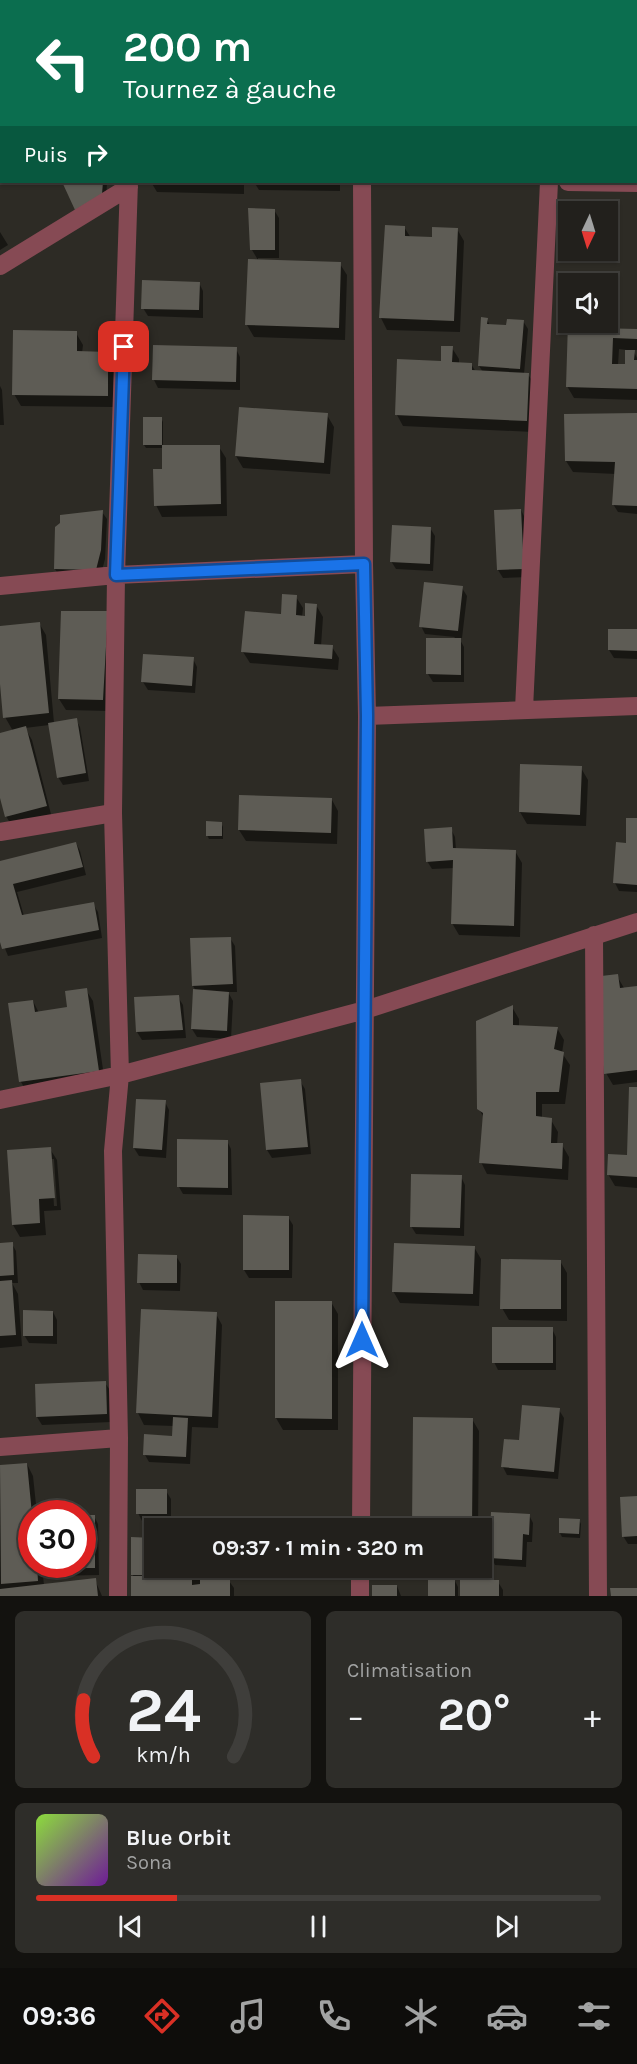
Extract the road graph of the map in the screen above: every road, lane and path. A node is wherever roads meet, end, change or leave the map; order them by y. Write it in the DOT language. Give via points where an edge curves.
graph roads {
  1 [pos="362,183"];
  2 [pos="549,183"];
  3 [pos="129,184"];
  4 [pos="0,266"];
  5 [pos="364,564"];
  6 [pos="116,575"];
  7 [pos="0,586"];
  8 [pos="637,706"];
  9 [pos="524,709"];
  10 [pos="367,716"];
  11 [pos="113,813"];
  12 [pos="0,832"];
  13 [pos="637,922"];
  14 [pos="594,935"];
  15 [pos="364,1010"];
  16 [pos="120,1075"];
  17 [pos="0,1100"];
  18 [pos="119,1438"];
  19 [pos="0,1447"];
  20 [pos="361,1518"];
  21 [pos="360,1578"];
  22 [pos="118,1596"];
  23 [pos="360,1596"];
  24 [pos="598,1596"];
  1 -- 5 [label="street"];
  2 -- 9 [label="street"];
  3 -- 4 [label="street"];
  3 -- 6 [label="street"];
  5 -- 6 [label="street"];
  5 -- 10 [label="street"];
  6 -- 7 [label="street"];
  6 -- 11 [label="street"];
  8 -- 9 [label="street"];
  9 -- 10 [label="street"];
  10 -- 15 [label="street"];
  11 -- 12 [label="street"];
  11 -- 16 [label="street"];
  13 -- 14 [label="street"];
  14 -- 15 [label="street"];
  14 -- 24 [label="street"];
  15 -- 16 [label="street"];
  15 -- 20 [label="street"];
  16 -- 17 [label="street"];
  16 -- 18 [label="street" via="113,1151"];
  18 -- 19 [label="street"];
  18 -- 22 [label="street"];
  21 -- 23 [label="street"];
}
